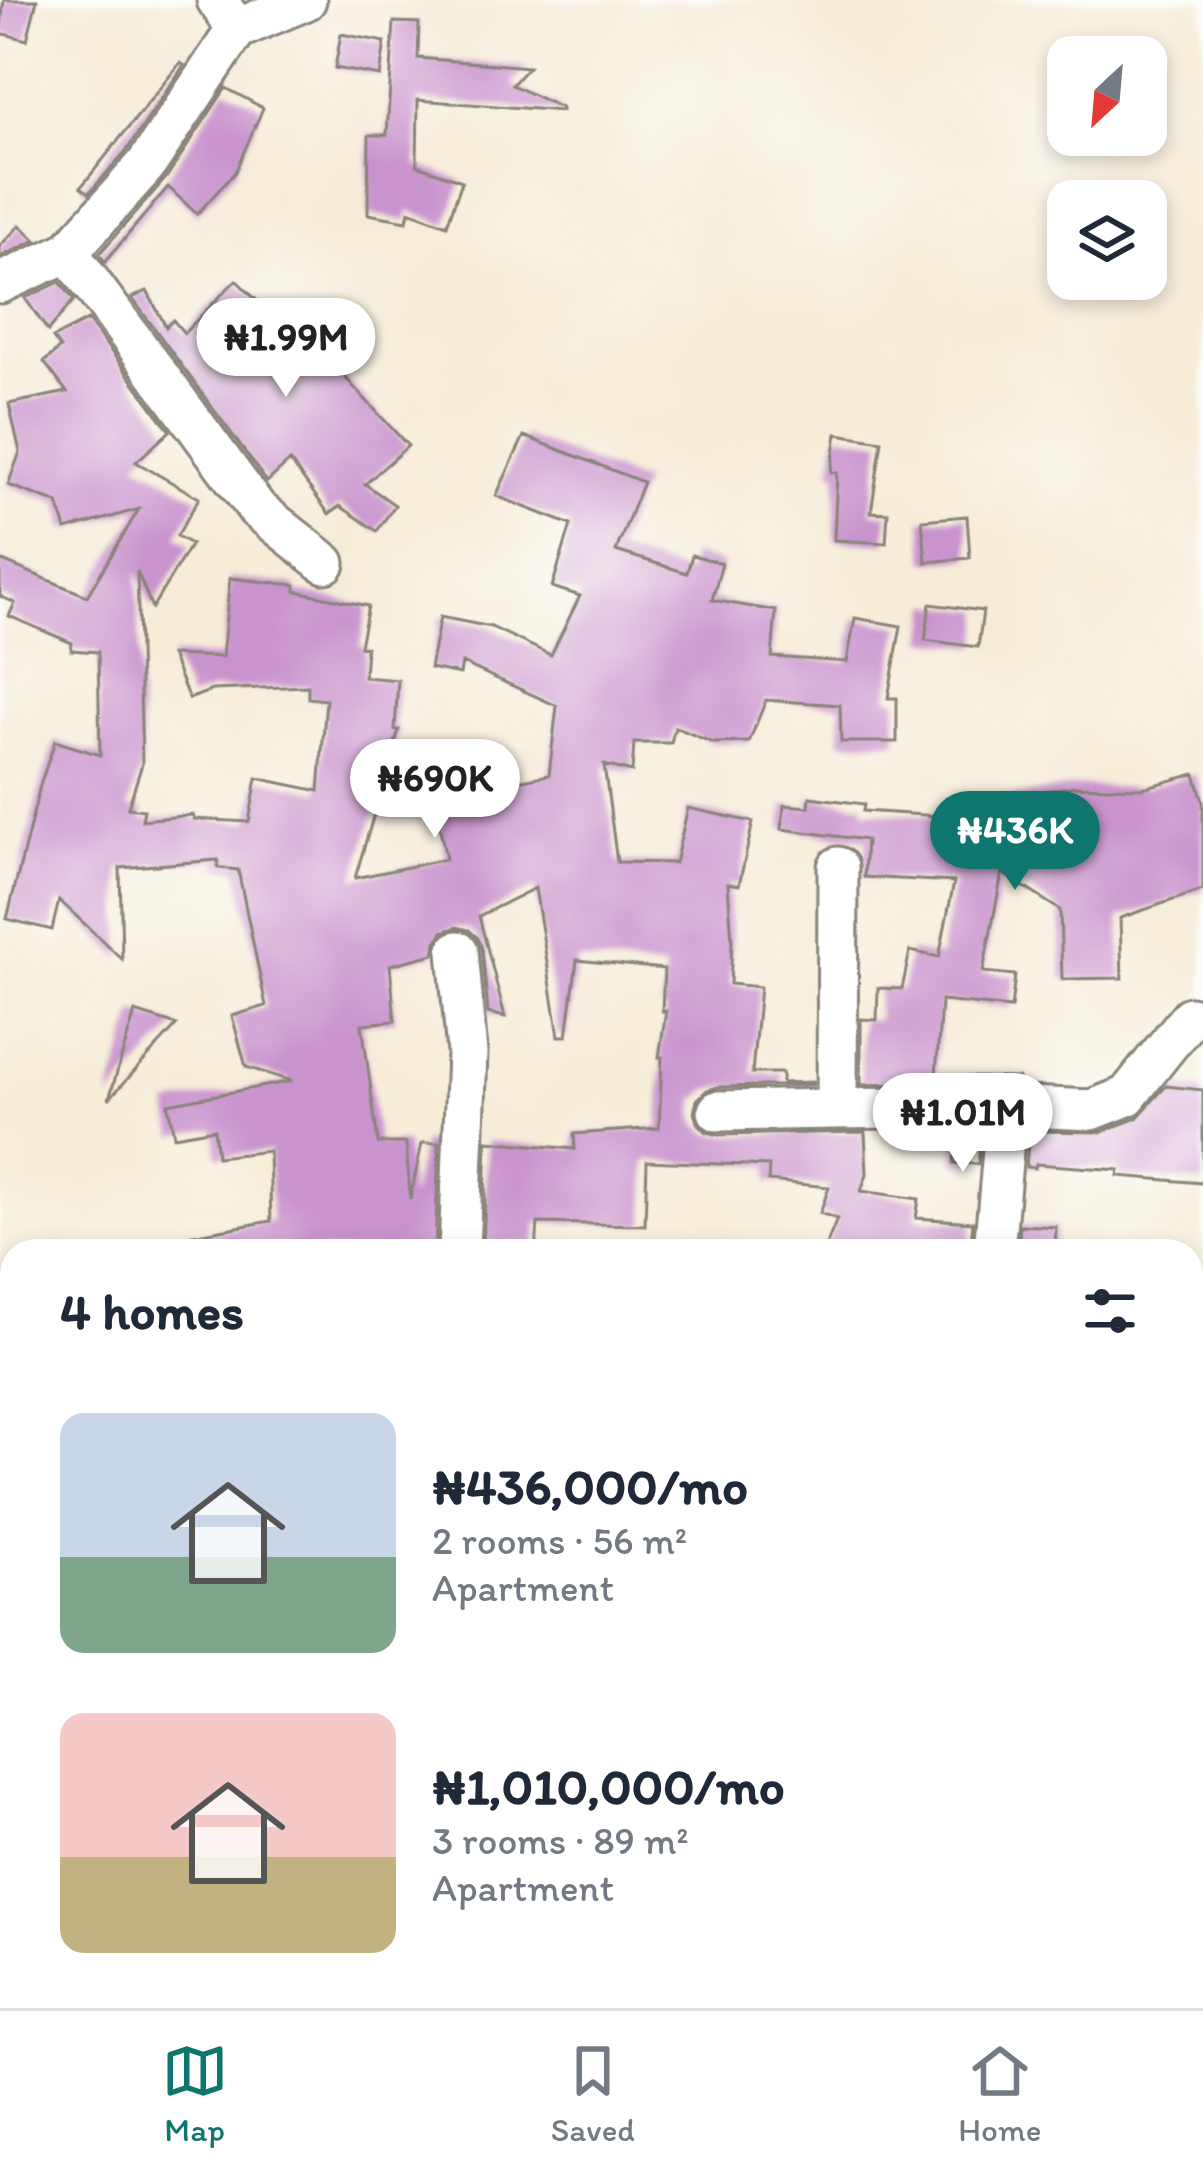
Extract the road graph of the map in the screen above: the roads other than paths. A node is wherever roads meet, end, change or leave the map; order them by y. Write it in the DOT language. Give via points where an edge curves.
graph roads {
  1 [pos="307,0"];
  2 [pos="227,15"];
  3 [pos="68,252"];
  4 [pos="0,283"];
  5 [pos="325,563"];
  6 [pos="838,867"];
  7 [pos="458,951"];
  8 [pos="1190,1017"];
  9 [pos="1007,1106"];
  10 [pos="837,1108"];
  11 [pos="718,1111"];
  12 [pos="459,1239"];
  13 [pos="995,1239"];
  1 -- 2 [label="street"];
  2 -- 3 [label="street" via="146,165"];
  3 -- 4 [label="street"];
  3 -- 5 [label="street" via="257,509"];
  6 -- 10 [label="street"];
  7 -- 12 [label="street" via="467,1053"];
  8 -- 9 [label="street" via="1127,1096 1092,1110"];
  9 -- 10 [label="street"];
  9 -- 13 [label="street"];
  10 -- 11 [label="street"];
}
